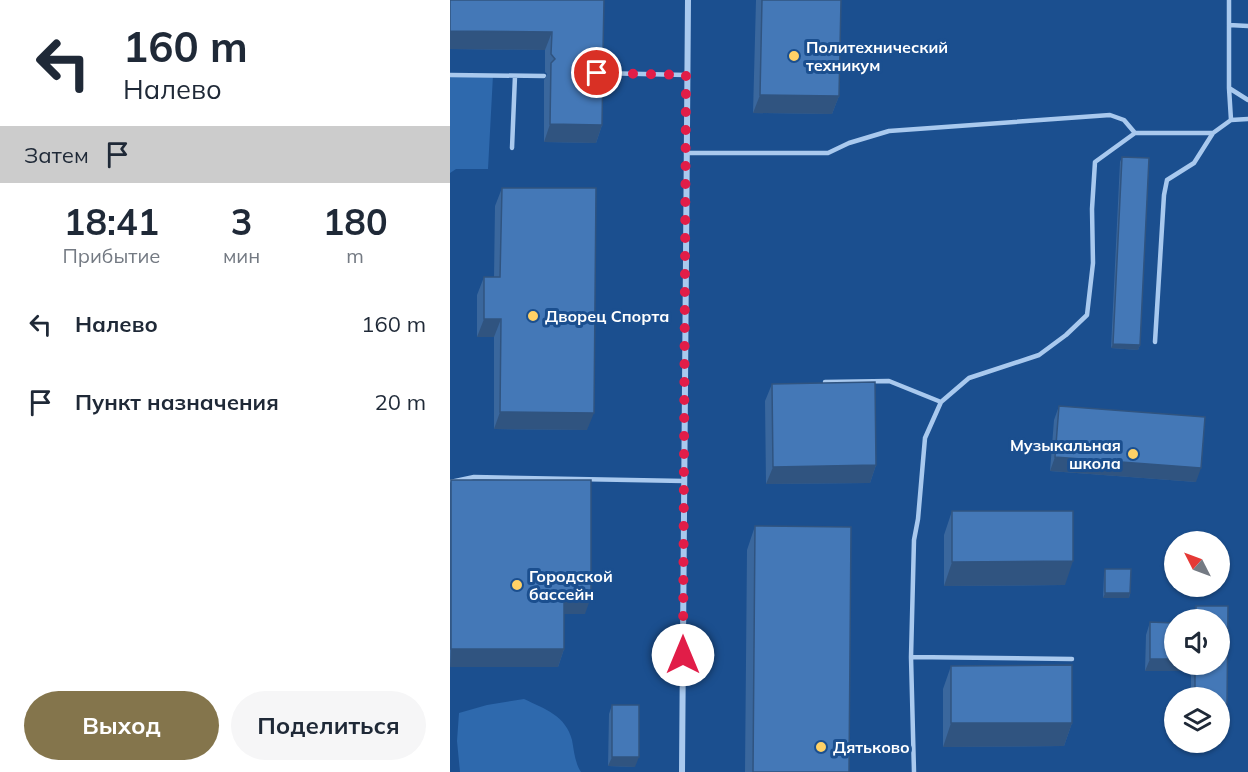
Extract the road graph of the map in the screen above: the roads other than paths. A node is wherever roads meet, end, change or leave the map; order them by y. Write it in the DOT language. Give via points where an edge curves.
graph roads {
  1 [pos="688,0"];
  2 [pos="1229,0"];
  3 [pos="1229,25"];
  4 [pos="1248,26"];
  5 [pos="597,73"];
  6 [pos="450,75"];
  7 [pos="686,75"];
  8 [pos="515,76"];
  9 [pos="544,76"];
  10 [pos="1229,88"];
  11 [pos="1248,100"];
  12 [pos="1248,119"];
  13 [pos="1231,120"];
  14 [pos="1135,133"];
  15 [pos="1213,133"];
  16 [pos="512,148"];
  17 [pos="686,153"];
  18 [pos="1155,342"];
  19 [pos="825,382"];
  20 [pos="941,402"];
  21 [pos="684,481"];
  22 [pos="450,482"];
  23 [pos="911,657"];
  24 [pos="1072,659"];
  25 [pos="682,772"];
  26 [pos="914,772"];
  1 -- 7 [label="street"];
  2 -- 3 [label="lane"];
  3 -- 4 [label="lane"];
  3 -- 10 [label="lane"];
  5 -- 7 [label="lane"];
  6 -- 8 [label="lane"];
  7 -- 17 [label="street"];
  8 -- 9 [label="lane"];
  8 -- 16 [label="lane"];
  10 -- 11 [label="lane"];
  10 -- 13 [label="lane"];
  12 -- 13 [label="lane"];
  13 -- 15 [label="lane"];
  14 -- 15 [label="lane"];
  14 -- 17 [label="lane" via="1124,120 1110,115 1081,116 889,131 828,153"];
  14 -- 20 [label="lane" via="1095,162 1093,263 1087,315 1039,355 969,378"];
  15 -- 18 [label="lane" via="1194,163 1167,180"];
  17 -- 21 [label="street"];
  19 -- 20 [label="lane" via="889,381"];
  20 -- 23 [label="lane" via="925,438 914,540"];
  21 -- 22 [label="lane" via="474,477"];
  21 -- 25 [label="street"];
  23 -- 24 [label="lane"];
  23 -- 26 [label="lane"];
}
